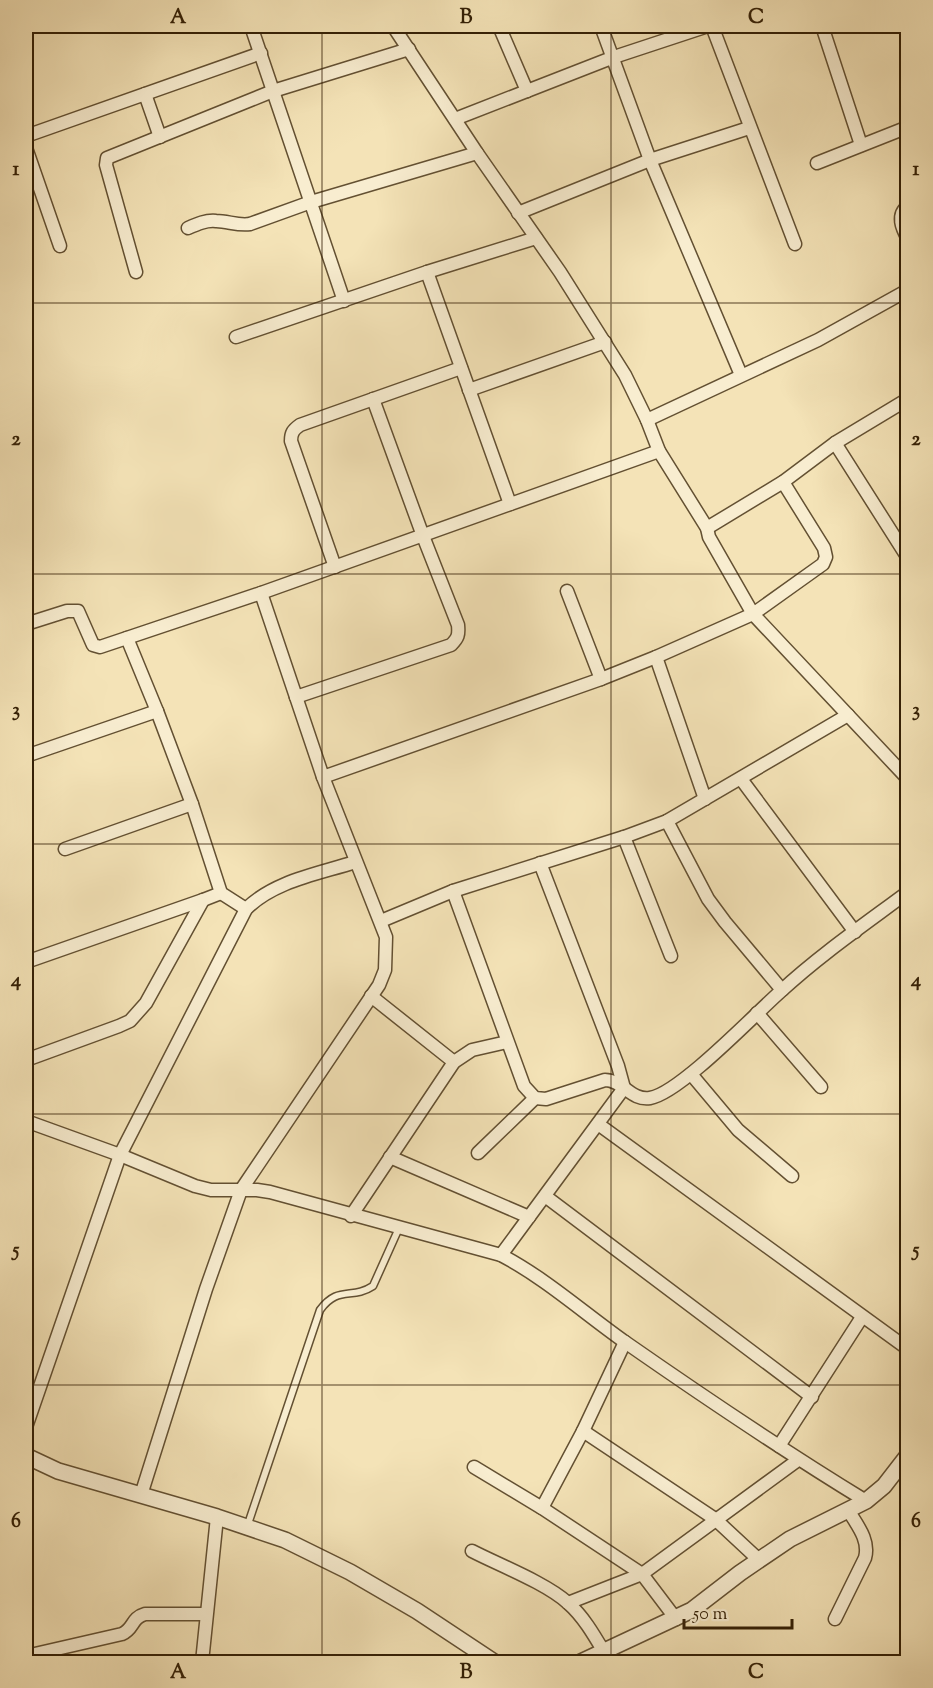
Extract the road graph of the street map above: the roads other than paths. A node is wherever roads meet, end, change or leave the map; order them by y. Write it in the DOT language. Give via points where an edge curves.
graph roads {
  1 [pos="251,26"];
  2 [pos="393,26"];
  3 [pos="500,26"];
  4 [pos="601,26"];
  5 [pos="710,26"];
  6 [pos="822,26"];
  7 [pos="409,49"];
  8 [pos="261,54"];
  9 [pos="614,57"];
  10 [pos="273,91"];
  11 [pos="527,91"];
  12 [pos="145,94"];
  13 [pos="455,119"];
  14 [pos="908,127"];
  15 [pos="749,128"];
  16 [pos="26,136"];
  17 [pos="160,137"];
  18 [pos="861,145"];
  19 [pos="26,148"];
  20 [pos="477,153"];
  21 [pos="650,160"];
  22 [pos="817,163"];
  23 [pos="310,202"];
  24 [pos="908,206"];
  25 [pos="518,213"];
  26 [pos="188,228"];
  27 [pos="536,238"];
  28 [pos="908,239"];
  29 [pos="795,244"];
  30 [pos="60,246"];
  31 [pos="136,272"];
  32 [pos="427,272"];
  33 [pos="908,290"];
  34 [pos="344,301"];
  35 [pos="236,337"];
  36 [pos="605,342"];
  37 [pos="461,368"];
  38 [pos="741,375"];
  39 [pos="469,390"];
  40 [pos="373,399"];
  41 [pos="908,399"];
  42 [pos="648,420"];
  43 [pos="835,443"];
  44 [pos="659,451"];
  45 [pos="783,482"];
  46 [pos="510,504"];
  47 [pos="707,528"];
  48 [pos="423,536"];
  49 [pos="908,558"];
  50 [pos="335,567"];
  51 [pos="567,591"];
  52 [pos="261,593"];
  53 [pos="753,614"];
  54 [pos="26,624"];
  55 [pos="127,638"];
  56 [pos="656,657"];
  57 [pos="601,679"];
  58 [pos="296,697"];
  59 [pos="158,711"];
  60 [pos="848,715"];
  61 [pos="26,756"];
  62 [pos="323,777"];
  63 [pos="908,778"];
  64 [pos="741,779"];
  65 [pos="705,800"];
  66 [pos="192,804"];
  67 [pos="667,821"];
  68 [pos="624,837"];
  69 [pos="65,849"];
  70 [pos="355,862"];
  71 [pos="540,863"];
  72 [pos="453,891"];
  73 [pos="908,892"];
  74 [pos="221,893"];
  75 [pos="203,900"];
  76 [pos="246,909"];
  77 [pos="381,921"];
  78 [pos="855,932"];
  79 [pos="671,956"];
  80 [pos="26,962"];
  81 [pos="782,990"];
  82 [pos="371,996"];
  83 [pos="757,1014"];
  84 [pos="507,1042"];
  85 [pos="26,1060"];
  86 [pos="454,1062"];
  87 [pos="690,1074"];
  88 [pos="821,1087"];
  89 [pos="624,1088"];
  90 [pos="535,1098"];
  91 [pos="26,1121"];
  92 [pos="598,1124"];
  93 [pos="478,1153"];
  94 [pos="120,1155"];
  95 [pos="390,1157"];
  96 [pos="792,1176"];
  97 [pos="241,1190"];
  98 [pos="545,1196"];
  99 [pos="351,1216"];
  100 [pos="529,1217"];
  101 [pos="399,1228"];
  102 [pos="501,1256"];
  103 [pos="862,1317"];
  104 [pos="625,1342"];
  105 [pos="908,1349"];
  106 [pos="812,1397"];
  107 [pos="26,1427"];
  108 [pos="583,1431"];
  109 [pos="779,1446"];
  110 [pos="908,1455"];
  111 [pos="26,1456"];
  112 [pos="798,1460"];
  113 [pos="474,1467"];
  114 [pos="141,1496"];
  115 [pos="866,1501"];
  116 [pos="542,1508"];
  117 [pos="848,1510"];
  118 [pos="217,1517"];
  119 [pos="715,1519"];
  120 [pos="247,1527"];
  121 [pos="472,1551"];
  122 [pos="758,1559"];
  123 [pos="642,1574"];
  124 [pos="568,1603"];
  125 [pos="206,1614"];
  126 [pos="676,1619"];
  127 [pos="835,1619"];
  128 [pos="604,1652"];
  129 [pos="26,1656"];
  130 [pos="202,1662"];
  131 [pos="494,1662"];
  132 [pos="581,1662"];
  1 -- 8 [label="street"];
  2 -- 7 [label="street"];
  3 -- 11 [label="street"];
  4 -- 9 [label="street"];
  5 -- 9 [label="street"];
  5 -- 15 [label="street"];
  6 -- 18 [label="street"];
  7 -- 10 [label="street"];
  7 -- 13 [label="street"];
  8 -- 10 [label="street"];
  8 -- 12 [label="street"];
  9 -- 11 [label="street"];
  9 -- 21 [label="street"];
  10 -- 17 [label="street"];
  10 -- 23 [label="street"];
  11 -- 13 [label="street"];
  12 -- 16 [label="street"];
  12 -- 17 [label="street"];
  13 -- 20 [label="street"];
  14 -- 18 [label="street"];
  15 -- 21 [label="street"];
  15 -- 29 [label="street"];
  17 -- 31 [label="street" via="106,161"];
  18 -- 22 [label="street"];
  19 -- 30 [label="street"];
  20 -- 23 [label="street"];
  20 -- 25 [label="street"];
  21 -- 25 [label="street"];
  21 -- 38 [label="street"];
  23 -- 26 [label="street" via="242,226 215,220"];
  23 -- 34 [label="street"];
  24 -- 28 [label="street" via="900,216"];
  25 -- 27 [label="street"];
  27 -- 32 [label="street"];
  27 -- 36 [label="street"];
  32 -- 34 [label="street"];
  32 -- 37 [label="street"];
  33 -- 38 [label="street" via="818,340"];
  34 -- 35 [label="street"];
  36 -- 39 [label="street"];
  36 -- 42 [label="street"];
  37 -- 39 [label="street"];
  37 -- 40 [label="street"];
  38 -- 42 [label="street"];
  39 -- 46 [label="street"];
  40 -- 48 [label="street"];
  40 -- 50 [label="street" via="300,425 291,434"];
  41 -- 43 [label="street"];
  42 -- 44 [label="street"];
  43 -- 45 [label="street"];
  43 -- 49 [label="street"];
  44 -- 46 [label="street"];
  44 -- 47 [label="street"];
  45 -- 47 [label="street"];
  45 -- 53 [label="street" via="826,557 823,564"];
  46 -- 48 [label="street"];
  47 -- 53 [label="street"];
  48 -- 50 [label="street"];
  48 -- 58 [label="street" via="458,625 457,639 451,645"];
  50 -- 52 [label="street"];
  51 -- 57 [label="street"];
  52 -- 55 [label="street"];
  52 -- 58 [label="street"];
  53 -- 56 [label="street"];
  53 -- 60 [label="street"];
  54 -- 55 [label="street" via="74,610 81,615 93,645 100,647"];
  55 -- 59 [label="street"];
  56 -- 57 [label="street"];
  56 -- 65 [label="street"];
  57 -- 62 [label="street"];
  58 -- 62 [label="street"];
  59 -- 61 [label="street"];
  59 -- 66 [label="street"];
  60 -- 63 [label="street"];
  60 -- 64 [label="street"];
  62 -- 70 [label="street"];
  64 -- 65 [label="street"];
  64 -- 78 [label="street"];
  65 -- 67 [label="street"];
  66 -- 69 [label="street"];
  66 -- 74 [label="street"];
  67 -- 68 [label="street"];
  67 -- 81 [label="street" via="708,898"];
  68 -- 71 [label="street"];
  68 -- 79 [label="street"];
  70 -- 76 [label="street" via="274,888"];
  70 -- 77 [label="street"];
  71 -- 72 [label="street"];
  71 -- 89 [label="street"];
  72 -- 77 [label="street"];
  72 -- 84 [label="street"];
  73 -- 78 [label="street"];
  74 -- 75 [label="street"];
  74 -- 76 [label="street"];
  75 -- 80 [label="street"];
  75 -- 85 [label="street" via="138,1014 119,1026"];
  76 -- 94 [label="street"];
  77 -- 82 [label="street" via="386,938 385,970"];
  78 -- 81 [label="street"];
  81 -- 83 [label="street"];
  82 -- 86 [label="street"];
  82 -- 97 [label="street"];
  83 -- 87 [label="street"];
  83 -- 88 [label="street"];
  84 -- 86 [label="street" via="472,1050"];
  84 -- 90 [label="street" via="524,1086"];
  86 -- 95 [label="street"];
  87 -- 89 [label="street" via="647,1098"];
  87 -- 96 [label="street" via="738,1130"];
  89 -- 90 [label="street" via="613,1080 604,1080 546,1099"];
  89 -- 92 [label="street"];
  90 -- 93 [label="street"];
  91 -- 94 [label="street"];
  92 -- 98 [label="street"];
  92 -- 103 [label="street"];
  94 -- 97 [label="street" via="203,1188"];
  94 -- 107 [label="street"];
  95 -- 99 [label="street"];
  95 -- 100 [label="street"];
  97 -- 99 [label="street" via="284,1196"];
  97 -- 114 [label="street"];
  98 -- 100 [label="street"];
  98 -- 106 [label="street"];
  99 -- 101 [label="street"];
  100 -- 102 [label="street"];
  101 -- 102 [label="street"];
  101 -- 120 [label="lane" via="373,1286 332,1296 320,1310"];
  102 -- 104 [label="street"];
  103 -- 105 [label="street"];
  103 -- 106 [label="street"];
  104 -- 108 [label="street"];
  104 -- 109 [label="street"];
  106 -- 109 [label="street"];
  108 -- 116 [label="street"];
  108 -- 119 [label="street"];
  109 -- 112 [label="street"];
  110 -- 115 [label="street" via="884,1486"];
  111 -- 114 [label="street" via="58,1471"];
  112 -- 115 [label="street"];
  112 -- 119 [label="street"];
  113 -- 116 [label="street"];
  114 -- 118 [label="street"];
  115 -- 117 [label="street"];
  116 -- 123 [label="street"];
  117 -- 122 [label="street"];
  117 -- 127 [label="street" via="867,1550"];
  118 -- 120 [label="street"];
  118 -- 125 [label="street"];
  119 -- 122 [label="street"];
  119 -- 123 [label="street"];
  120 -- 131 [label="street" via="285,1540 350,1572"];
  121 -- 124 [label="street"];
  122 -- 126 [label="street"];
  123 -- 124 [label="street"];
  123 -- 126 [label="street"];
  124 -- 128 [label="street"];
  125 -- 129 [label="street" via="145,1614 138,1616 122,1634"];
  125 -- 130 [label="street"];
  126 -- 128 [label="street"];
  128 -- 132 [label="street"];
}
